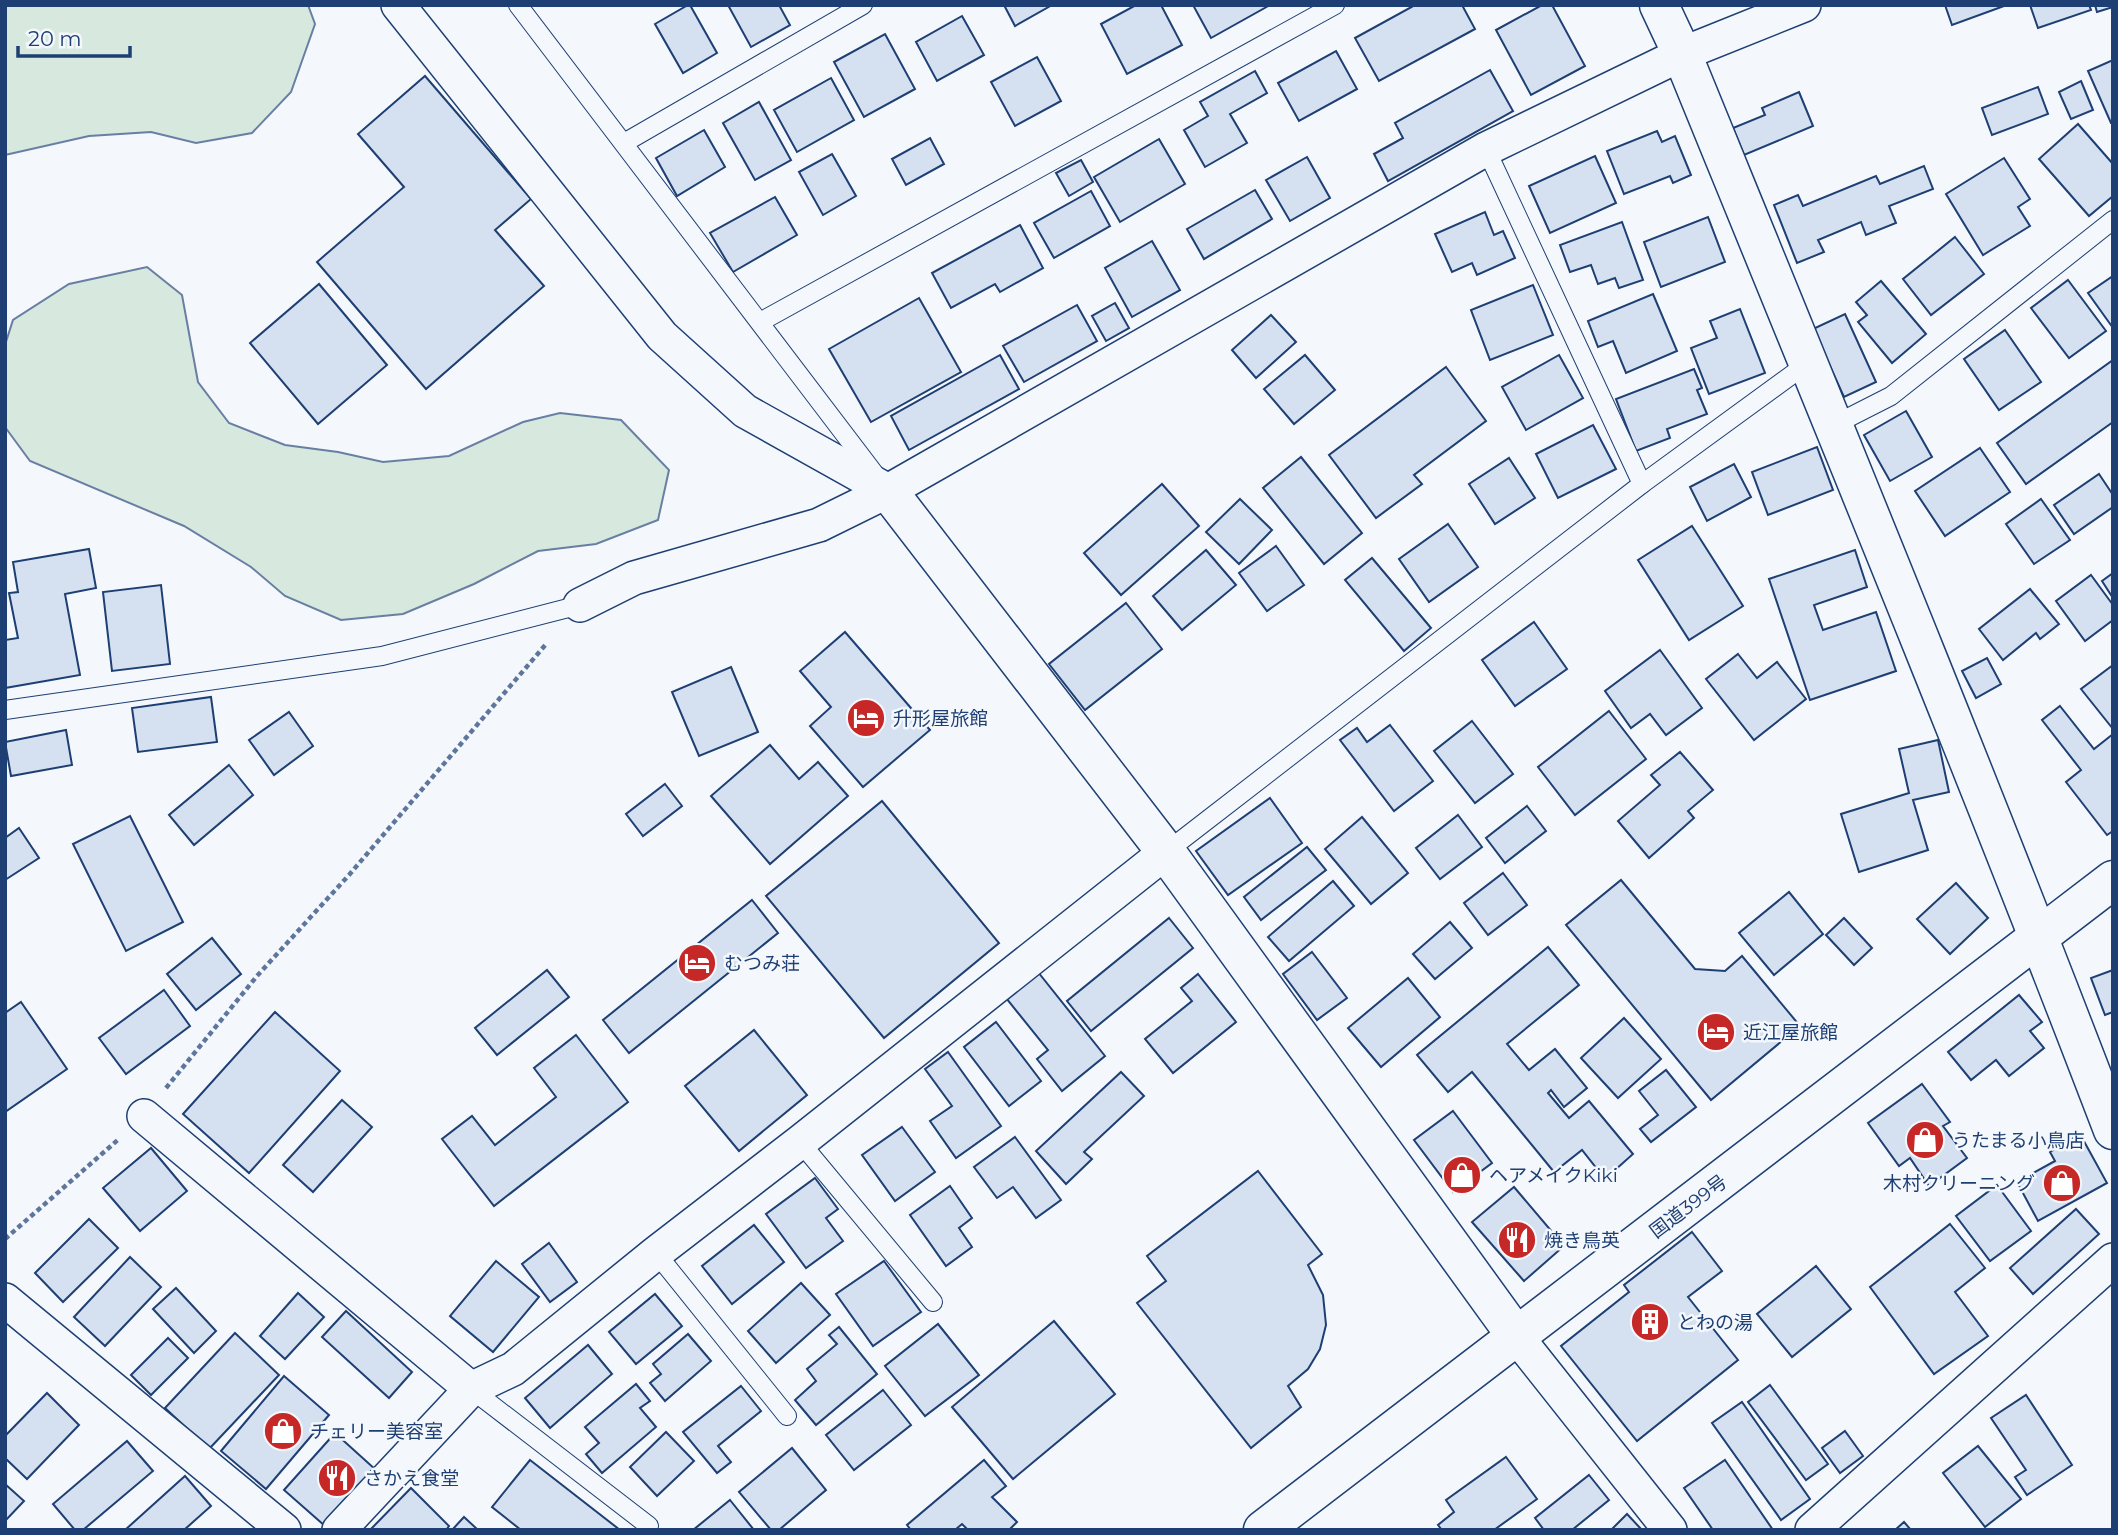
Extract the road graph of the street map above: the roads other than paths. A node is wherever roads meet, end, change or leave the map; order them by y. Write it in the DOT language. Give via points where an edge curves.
graph roads {
  1 [pos="398,5"];
  2 [pos="518,5"];
  3 [pos="863,5"];
  4 [pos="1335,5"];
  5 [pos="1659,5"];
  6 [pos="1804,5"];
  7 [pos="1682,54"];
  8 [pos="624,144"];
  9 [pos="1486,149"];
  10 [pos="2113,220"];
  11 [pos="760,322"];
  12 [pos="1808,363"];
  13 [pos="1832,426"];
  14 [pos="1642,484"];
  15 [pos="888,491"];
  16 [pos="580,605"];
  17 [pos="5,710"];
  18 [pos="1166,852"];
  19 [pos="2113,880"];
  20 [pos="2039,937"];
  21 [pos="144,1116"];
  22 [pos="2113,1130"];
  23 [pos="800,1142"];
  24 [pos="656,1254"];
  25 [pos="2113,1260"];
  26 [pos="5,1300"];
  27 [pos="933,1301"];
  28 [pos="1517,1337"];
  29 [pos="471,1389"];
  30 [pos="787,1416"];
  31 [pos="649,1526"];
  32 [pos="284,1530"];
  33 [pos="339,1530"];
  34 [pos="1263,1530"];
  35 [pos="1670,1530"];
  36 [pos="1812,1530"];
  1 -- 15 [label="street" via="662,336 745,411"];
  2 -- 8 [label="lane"];
  3 -- 8 [label="lane"];
  4 -- 11 [label="lane"];
  5 -- 7 [label="main road"];
  6 -- 7 [label="street"];
  7 -- 9 [label="street"];
  7 -- 12 [label="main road"];
  8 -- 11 [label="lane"];
  9 -- 14 [label="lane"];
  9 -- 15 [label="street"];
  10 -- 13 [label="lane" via="1891,396"];
  11 -- 15 [label="lane"];
  12 -- 13 [label="main road"];
  12 -- 14 [label="lane"];
  13 -- 20 [label="main road"];
  14 -- 18 [label="lane"];
  15 -- 16 [label="street" via="819,525 634,578"];
  15 -- 18 [label="main road"];
  16 -- 17 [label="lane" via="382,656"];
  18 -- 23 [label="street"];
  18 -- 28 [label="main road"];
  19 -- 20 [label="main road, 国道399号"];
  20 -- 22 [label="main road"];
  20 -- 28 [label="main road, 国道399号"];
  21 -- 29 [label="street"];
  23 -- 24 [label="street"];
  23 -- 27 [label="lane"];
  24 -- 29 [label="street" via="513,1369"];
  24 -- 30 [label="lane"];
  25 -- 36 [label="street"];
  26 -- 32 [label="street"];
  28 -- 34 [label="main road, 国道399号"];
  28 -- 35 [label="street"];
  29 -- 31 [label="lane"];
  29 -- 33 [label="street"];
}
